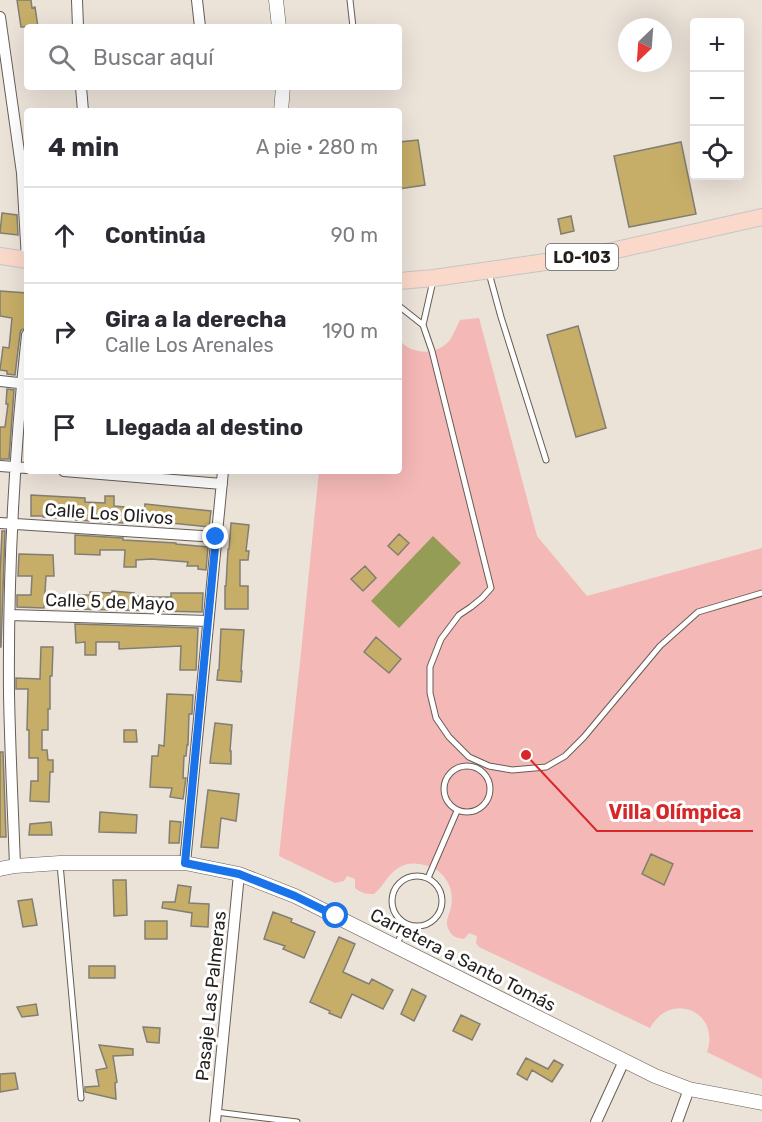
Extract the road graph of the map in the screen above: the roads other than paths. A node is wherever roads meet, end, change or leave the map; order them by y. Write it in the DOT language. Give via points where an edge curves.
graph roads {
  1 [pos="76,0"];
  2 [pos="197,0"];
  3 [pos="276,0"];
  4 [pos="350,0"];
  5 [pos="0,17"];
  6 [pos="78,24"];
  7 [pos="200,24"];
  8 [pos="279,24"];
  9 [pos="354,24"];
  10 [pos="81,90"];
  11 [pos="283,90"];
  12 [pos="83,108"];
  13 [pos="281,108"];
  14 [pos="24,208"];
  15 [pos="762,217"];
  16 [pos="0,256"];
  17 [pos="24,260"];
  18 [pos="488,271"];
  19 [pos="434,278"];
  20 [pos="402,281"];
  21 [pos="402,308"];
  22 [pos="423,325"];
  23 [pos="0,381"];
  24 [pos="24,384"];
  25 [pos="546,460"];
  26 [pos="0,466"];
  27 [pos="21,468"];
  28 [pos="100,474"];
  29 [pos="223,474"];
  30 [pos="222,484"];
  31 [pos="0,523"];
  32 [pos="12,524"];
  33 [pos="216,537"];
  34 [pos="762,593"];
  35 [pos="10,615"];
  36 [pos="208,621"];
  37 [pos="480,762"];
  38 [pos="477,769"];
  39 [pos="457,811"];
  40 [pos="60,863"];
  41 [pos="185,863"];
  42 [pos="15,866"];
  43 [pos="0,869"];
  44 [pos="239,874"];
  45 [pos="428,878"];
  46 [pos="405,924"];
  47 [pos="396,946"];
  48 [pos="624,1061"];
  49 [pos="689,1089"];
  50 [pos="81,1098"];
  51 [pos="762,1103"];
  52 [pos="215,1117"];
  53 [pos="297,1122"];
  54 [pos="596,1122"];
  55 [pos="677,1122"];
  1 -- 6 [label="street"];
  2 -- 7 [label="street"];
  3 -- 8 [label="street"];
  4 -- 9 [label="lane"];
  5 -- 14 [label="street"];
  10 -- 12 [label="street"];
  11 -- 13 [label="street"];
  15 -- 18 [label="main road, LO-103" via="594,255"];
  16 -- 17 [label="main road"];
  18 -- 19 [label="main road, LO-103"];
  18 -- 25 [label="lane"];
  19 -- 20 [label="main road, LO-103"];
  19 -- 22 [label="lane"];
  21 -- 22 [label="lane"];
  22 -- 37 [label="lane" via="490,588 459,615 441,639 430,667 430,693 436,718 448,737"];
  23 -- 24 [label="street"];
  24 -- 27 [label="street"];
  26 -- 27 [label="street"];
  27 -- 32 [label="street"];
  28 -- 30 [label="street"];
  29 -- 30 [label="street"];
  30 -- 33 [label="street"];
  31 -- 32 [label="street, Calle Los Olivos"];
  32 -- 33 [label="street, Calle Los Olivos"];
  32 -- 35 [label="street"];
  33 -- 36 [label="street"];
  34 -- 37 [label="lane" via="699,612 660,646 565,756 546,767 512,770"];
  35 -- 36 [label="street, Calle 5 de Mayo"];
  35 -- 42 [label="street"];
  36 -- 41 [label="street"];
  37 -- 38 [label="lane"];
  38 -- 39 [label="lane" via="489,781 488,799 475,811"];
  38 -- 39 [label="lane" via="458,768 445,780 445,798"];
  39 -- 45 [label="lane"];
  40 -- 41 [label="street, Carretera a Santo Tomás"];
  40 -- 42 [label="street, Carretera a Santo Tomás"];
  40 -- 50 [label="lane"];
  41 -- 44 [label="street, Carretera a Santo Tomás"];
  42 -- 43 [label="street, Carretera a Santo Tomás"];
  44 -- 47 [label="street, Carretera a Santo Tomás" via="295,896"];
  44 -- 52 [label="street, Pasaje Las Palmeras"];
  45 -- 46 [label="lane" via="409,877 394,890 393,909"];
  45 -- 46 [label="lane" via="441,893 440,912 425,925"];
  46 -- 47 [label="lane"];
  47 -- 48 [label="street, Carretera a Santo Tomás"];
  48 -- 49 [label="street, Carretera a Santo Tomás"];
  48 -- 54 [label="street"];
  49 -- 51 [label="street, Carretera a Santo Tomás"];
  49 -- 55 [label="street"];
  52 -- 53 [label="lane"];
}
